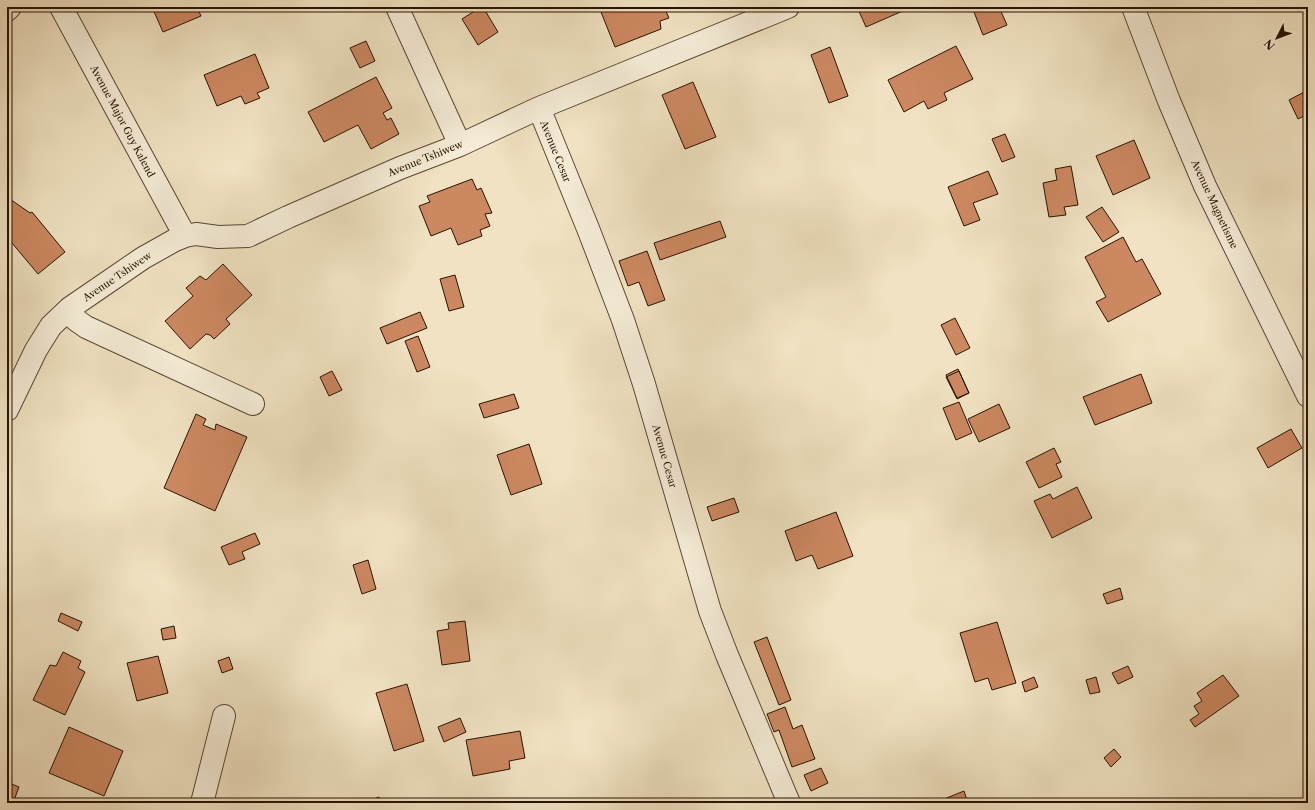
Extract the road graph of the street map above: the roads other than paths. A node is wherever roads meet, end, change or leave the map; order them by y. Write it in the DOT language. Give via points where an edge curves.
graph roads {
  1 [pos="10,7"];
  2 [pos="61,7"];
  3 [pos="397,7"];
  4 [pos="1133,7"];
  5 [pos="778,9"];
  6 [pos="7,10"];
  7 [pos="539,108"];
  8 [pos="460,145"];
  9 [pos="185,236"];
  10 [pos="70,308"];
  11 [pos="1308,396"];
  12 [pos="253,404"];
  13 [pos="7,410"];
  14 [pos="224,716"];
  15 [pos="202,803"];
  16 [pos="789,803"];
  1 -- 6 [label="street"];
  2 -- 9 [label="street, Avenue Major Guy Kalend"];
  3 -- 8 [label="street"];
  4 -- 11 [label="street, Avenue Magnetisme" via="1205,186"];
  5 -- 7 [label="street, Avenue Tshiwew"];
  7 -- 8 [label="street, Avenue Tshiwew"];
  7 -- 16 [label="street, Avenue Cesar" via="623,320 710,611"];
  8 -- 9 [label="street, Avenue Tshiwew" via="400,168 248,236"];
  9 -- 10 [label="street, Avenue Tshiwew" via="143,258"];
  10 -- 12 [label="street" via="76,320 86,327"];
  10 -- 13 [label="street, Avenue Tshiwew" via="51,326 36,350"];
  14 -- 15 [label="street"];
}
